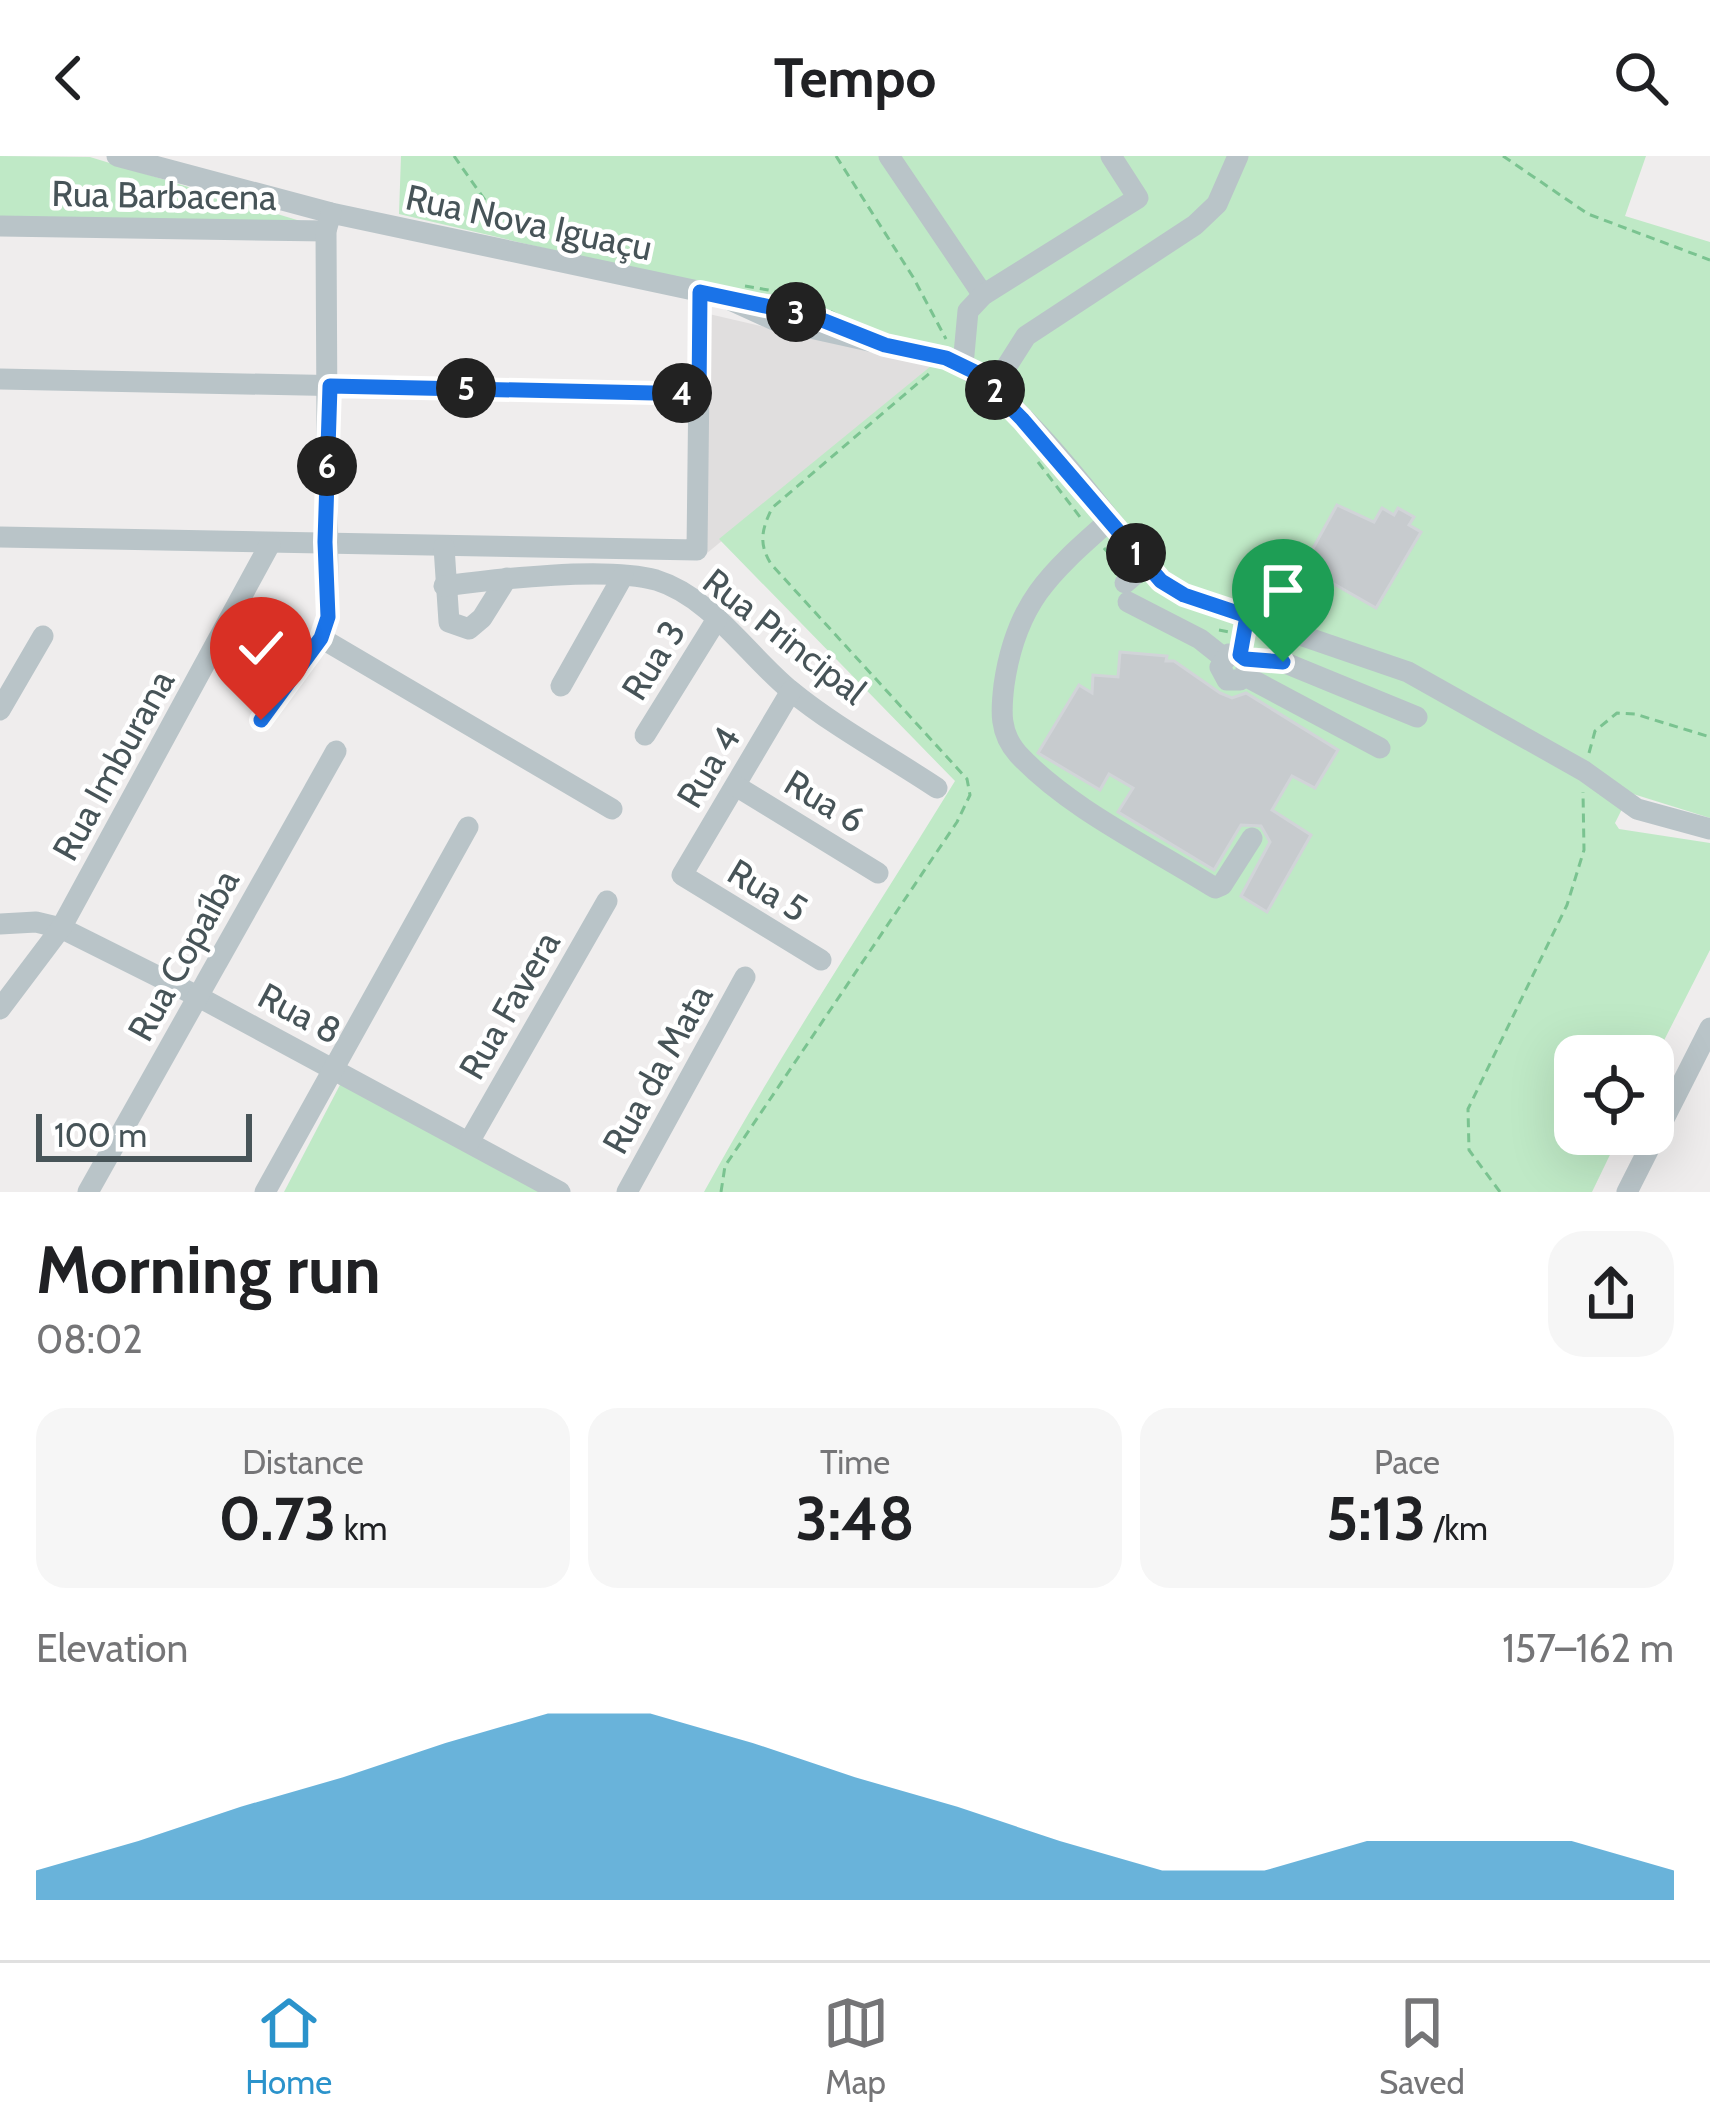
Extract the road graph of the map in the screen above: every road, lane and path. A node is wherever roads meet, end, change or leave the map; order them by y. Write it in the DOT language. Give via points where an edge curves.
graph roads {
  1 [pos="117,156"];
  2 [pos="836,156"];
  3 [pos="889,156"];
  4 [pos="1112,156"];
  5 [pos="1238,156"];
  6 [pos="1503,156"];
  7 [pos="329,222"];
  8 [pos="0,226"];
  9 [pos="1710,260"];
  10 [pos="709,293"];
  11 [pos="983,296"];
  12 [pos="954,362"];
  13 [pos="0,379"];
  14 [pos="330,386"];
  15 [pos="993,388"];
  16 [pos="699,394"];
  17 [pos="1110,520"];
  18 [pos="0,538"];
  19 [pos="325,542"];
  20 [pos="271,544"];
  21 [pos="444,547"];
  22 [pos="1146,565"];
  23 [pos="622,576"];
  24 [pos="507,578"];
  25 [pos="444,586"];
  26 [pos="1222,609"];
  27 [pos="1247,616"];
  28 [pos="717,619"];
  29 [pos="43,636"];
  30 [pos="321,638"];
  31 [pos="1234,659"];
  32 [pos="561,686"];
  33 [pos="791,691"];
  34 [pos="0,710"];
  35 [pos="1418,717"];
  36 [pos="261,720"];
  37 [pos="645,735"];
  38 [pos="1710,737"];
  39 [pos="1380,748"];
  40 [pos="336,751"];
  41 [pos="1583,774"];
  42 [pos="736,786"];
  43 [pos="937,788"];
  44 [pos="612,809"];
  45 [pos="468,827"];
  46 [pos="1710,832"];
  47 [pos="1252,838"];
  48 [pos="878,872"];
  49 [pos="682,875"];
  50 [pos="607,902"];
  51 [pos="0,924"];
  52 [pos="61,928"];
  53 [pos="821,960"];
  54 [pos="745,977"];
  55 [pos="197,996"];
  56 [pos="0,1009"];
  57 [pos="1710,1028"];
  58 [pos="334,1069"];
  59 [pos="1699,1078"];
  60 [pos="469,1142"];
  61 [pos="88,1192"];
  62 [pos="265,1192"];
  63 [pos="560,1192"];
  64 [pos="627,1192"];
  65 [pos="1500,1192"];
  66 [pos="1628,1192"];
  1 -- 7 [label="street, Rua Nova Iguaçu"];
  2 -- 12 [label="path" via="943,328"];
  3 -- 11 [label="street"];
  4 -- 11 [label="street" via="1138,198"];
  5 -- 15 [label="street" via="1217,204 1195,225 1026,336"];
  6 -- 9 [label="path" via="1588,214"];
  7 -- 8 [label="street, Rua Barbacena"];
  7 -- 10 [label="street, Rua Nova Iguaçu"];
  7 -- 14 [label="street"];
  10 -- 12 [label="street, Rua Nova Iguaçu" via="774,320"];
  10 -- 16 [label="street"];
  11 -- 12 [label="street" via="968,311"];
  12 -- 15 [label="street"];
  13 -- 14 [label="street"];
  14 -- 16 [label="street"];
  14 -- 19 [label="street"];
  15 -- 17 [label="street"];
  16 -- 21 [label="street" via="697,550"];
  17 -- 22 [label="street"];
  17 -- 47 [label="street" via="1023,611 1000,716 1009,740 1074,800 1216,888"];
  18 -- 20 [label="street"];
  19 -- 20 [label="street"];
  19 -- 21 [label="street"];
  19 -- 30 [label="street" via="328,617"];
  20 -- 52 [label="street, Rua Imburana"];
  21 -- 25 [label="street"];
  22 -- 26 [label="street" via="1168,587"];
  22 -- 31 [label="street" via="1127,592"];
  23 -- 24 [label="street, Rua Principal"];
  23 -- 28 [label="street, Rua Principal" via="658,581"];
  23 -- 32 [label="street"];
  24 -- 25 [label="street, Rua Principal"];
  24 -- 25 [label="street" via="469,629 448,622"];
  26 -- 27 [label="street"];
  26 -- 31 [label="street"];
  27 -- 31 [label="street"];
  27 -- 41 [label="street" via="1424,679"];
  28 -- 33 [label="street, Rua Principal"];
  28 -- 37 [label="street, Rua 3"];
  29 -- 34 [label="street"];
  30 -- 36 [label="street"];
  30 -- 44 [label="street"];
  31 -- 35 [label="street" via="1283,662"];
  31 -- 39 [label="street"];
  33 -- 42 [label="street, Rua 4"];
  33 -- 43 [label="street, Rua Principal"];
  38 -- 41 [label="path" via="1616,713 1595,731"];
  40 -- 55 [label="street, Rua Copaíba"];
  41 -- 46 [label="street" via="1637,809"];
  41 -- 65 [label="path" via="1584,850 1567,905 1468,1109 1469,1150"];
  42 -- 48 [label="street, Rua 6"];
  42 -- 49 [label="street, Rua 4"];
  45 -- 58 [label="street"];
  49 -- 53 [label="street, Rua 5"];
  50 -- 60 [label="street, Rua Favera"];
  51 -- 52 [label="street, Rua 8"];
  52 -- 55 [label="street, Rua 8"];
  52 -- 56 [label="street, Rua Imburana"];
  54 -- 64 [label="street, Rua da Mata"];
  55 -- 58 [label="street, Rua 8"];
  55 -- 61 [label="street, Rua Copaíba"];
  57 -- 59 [label="street"];
  58 -- 60 [label="street, Rua 8"];
  58 -- 62 [label="street"];
  59 -- 66 [label="street"];
  60 -- 63 [label="street, Rua 8"];
}
